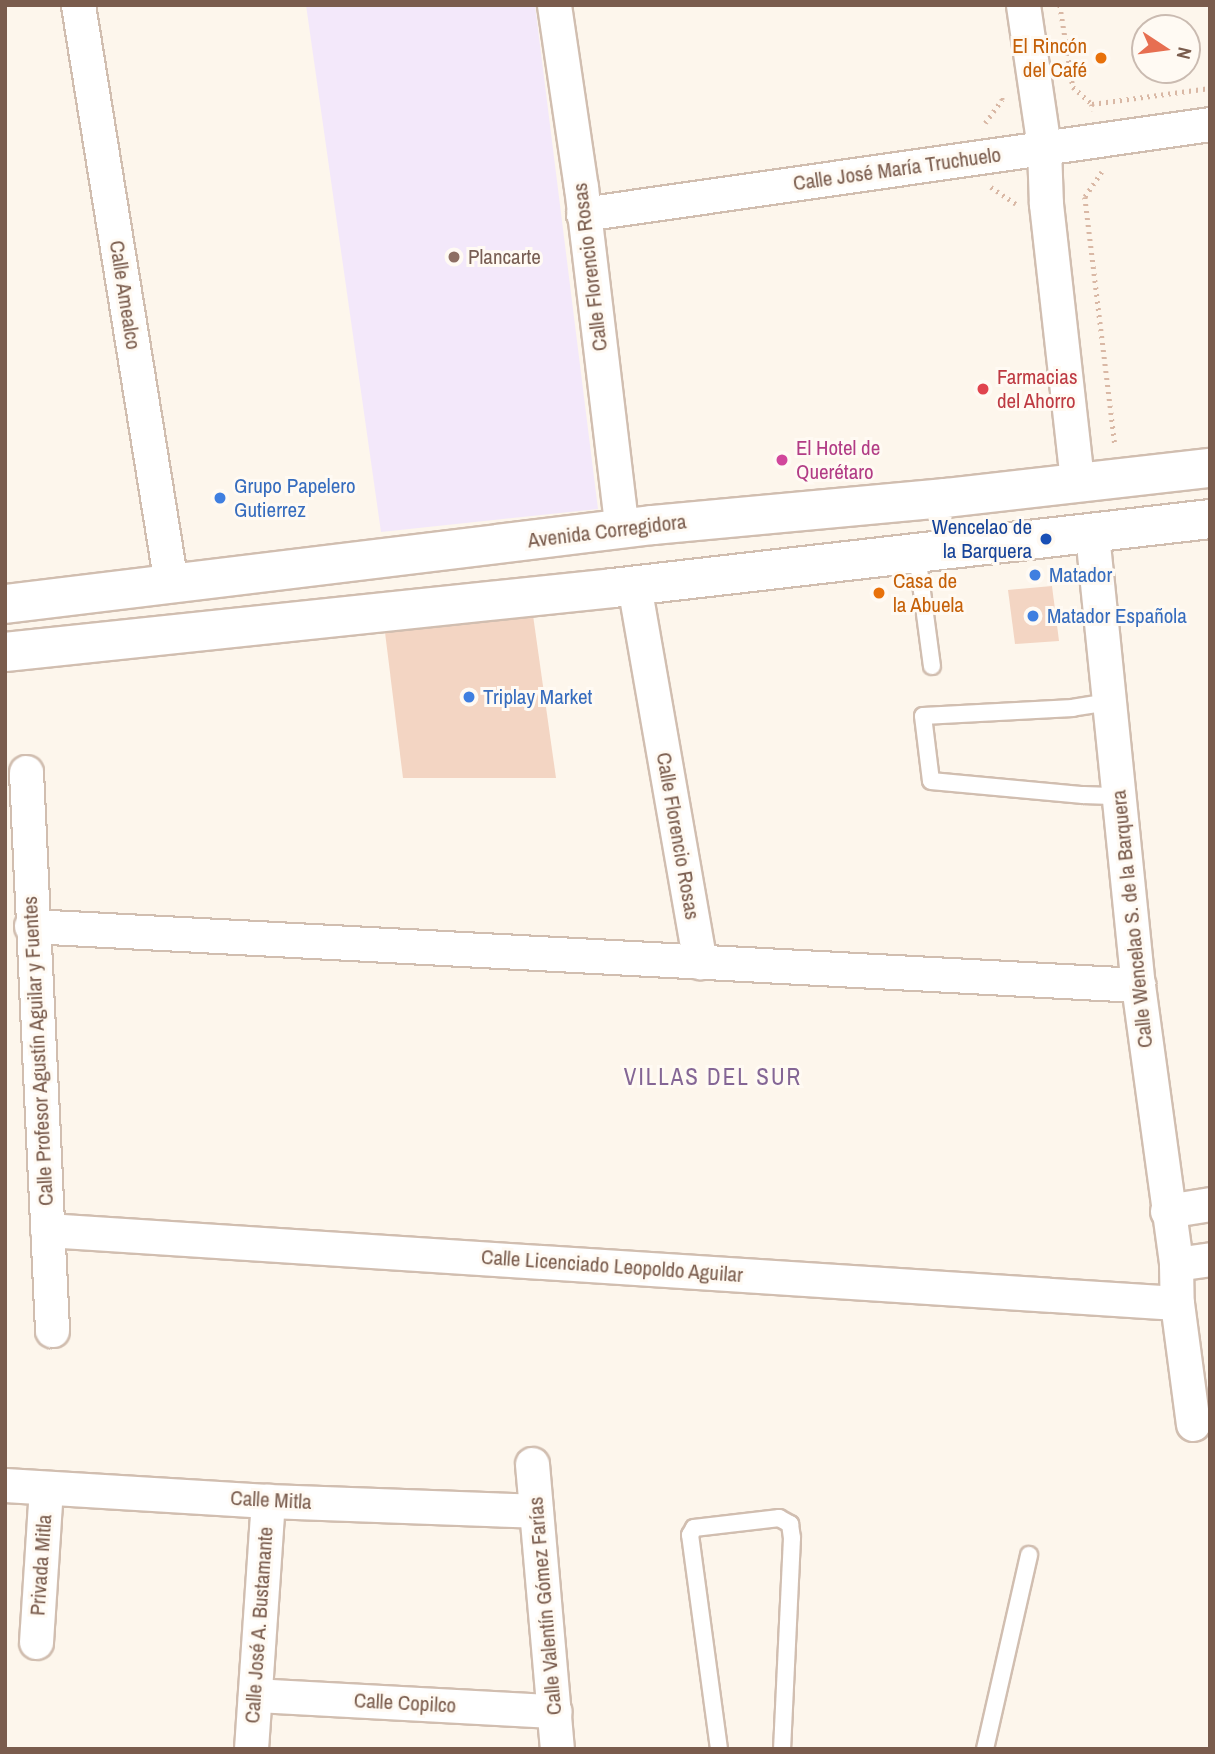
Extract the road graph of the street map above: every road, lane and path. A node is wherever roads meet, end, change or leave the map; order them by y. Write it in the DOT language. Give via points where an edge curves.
graph roads {
  1 [pos="78,5"];
  2 [pos="554,5"];
  3 [pos="1023,5"];
  4 [pos="1060,5"];
  5 [pos="1000,86"];
  6 [pos="1210,88"];
  7 [pos="1092,104"];
  8 [pos="1210,124"];
  9 [pos="1096,140"];
  10 [pos="1044,148"];
  11 [pos="986,156"];
  12 [pos="1023,209"];
  13 [pos="583,214"];
  14 [pos="1210,468"];
  15 [pos="1119,478"];
  16 [pos="1077,481"];
  17 [pos="1210,519"];
  18 [pos="622,529"];
  19 [pos="1092,534"];
  20 [pos="917,554"];
  21 [pos="171,584"];
  22 [pos="634,585"];
  23 [pos="5,604"];
  24 [pos="5,652"];
  25 [pos="932,666"];
  26 [pos="1109,702"];
  27 [pos="26,772"];
  28 [pos="1119,796"];
  29 [pos="31,926"];
  30 [pos="700,962"];
  31 [pos="1138,985"];
  32 [pos="1210,1204"];
  33 [pos="1167,1211"];
  34 [pos="47,1230"];
  35 [pos="1210,1259"];
  36 [pos="1176,1264"];
  37 [pos="1177,1303"];
  38 [pos="52,1329"];
  39 [pos="1193,1424"];
  40 [pos="532,1464"];
  41 [pos="5,1485"];
  42 [pos="46,1488"];
  43 [pos="268,1500"];
  44 [pos="536,1511"];
  45 [pos="1029,1555"];
  46 [pos="36,1642"];
  47 [pos="255,1695"];
  48 [pos="555,1711"];
  49 [pos="251,1749"];
  50 [pos="557,1749"];
  51 [pos="719,1749"];
  52 [pos="782,1749"];
  53 [pos="985,1749"];
  1 -- 21 [label="street, Calle Amealco"];
  2 -- 13 [label="street, Calle Florencio Rosas"];
  3 -- 10 [label="street"];
  4 -- 7 [label="path" via="1073,87"];
  5 -- 11 [label="path" via="1002,100 983,127"];
  6 -- 7 [label="path"];
  7 -- 9 [label="path"];
  8 -- 9 [label="street, Calle José María Truchuelo"];
  9 -- 10 [label="street, Calle José María Truchuelo"];
  9 -- 15 [label="path" via="1103,173 1085,197"];
  10 -- 11 [label="street, Calle José María Truchuelo"];
  10 -- 16 [label="street" via="1046,204"];
  11 -- 12 [label="path" via="989,186"];
  11 -- 13 [label="street, Calle José María Truchuelo"];
  13 -- 18 [label="street, Calle Florencio Rosas"];
  14 -- 15 [label="main road, Avenida Corregidora"];
  15 -- 16 [label="main road, Avenida Corregidora"];
  16 -- 18 [label="main road, Avenida Corregidora"];
  17 -- 19 [label="main road"];
  18 -- 21 [label="main road, Avenida Corregidora"];
  19 -- 20 [label="main road"];
  19 -- 26 [label="street, Calle Wencelao S. de la Barquera"];
  20 -- 22 [label="main road"];
  20 -- 25 [label="lane"];
  21 -- 23 [label="main road, Avenida Corregidora"];
  22 -- 24 [label="main road"];
  22 -- 30 [label="street, Calle Florencio Rosas"];
  26 -- 28 [label="street, Calle Wencelao S. de la Barquera"];
  26 -- 28 [label="lane" via="923,716 931,781"];
  27 -- 29 [label="street, Calle Profesor Agustín Aguilar y Fuentes"];
  28 -- 31 [label="street, Calle Wencelao S. de la Barquera"];
  29 -- 30 [label="street"];
  29 -- 34 [label="street, Calle Profesor Agustín Aguilar y Fuentes"];
  30 -- 31 [label="street"];
  31 -- 33 [label="street, Calle Wencelao S. de la Barquera"];
  32 -- 33 [label="street"];
  33 -- 36 [label="street, Calle Wencelao S. de la Barquera"];
  34 -- 37 [label="street, Calle Licenciado Leopoldo Aguilar"];
  34 -- 38 [label="street, Calle Profesor Agustín Aguilar y Fuentes"];
  35 -- 36 [label="street"];
  36 -- 37 [label="street, Calle Wencelao S. de la Barquera"];
  37 -- 39 [label="street, Calle Wencelao S. de la Barquera"];
  40 -- 44 [label="street, Calle Valentín Gómez Farías"];
  41 -- 42 [label="street, Calle Mitla"];
  42 -- 43 [label="street, Calle Mitla"];
  42 -- 46 [label="street, Privada Mitla"];
  43 -- 44 [label="street, Calle Mitla"];
  43 -- 47 [label="street, Calle José A. Bustamante"];
  44 -- 48 [label="street, Calle Valentín Gómez Farías"];
  45 -- 53 [label="lane"];
  47 -- 48 [label="street, Calle Copilco"];
  47 -- 49 [label="street, Calle José A. Bustamante"];
  48 -- 50 [label="street, Calle Valentín Gómez Farías"];
  51 -- 52 [label="lane" via="690,1535 694,1528 779,1518 790,1524 792,1538"];
}
